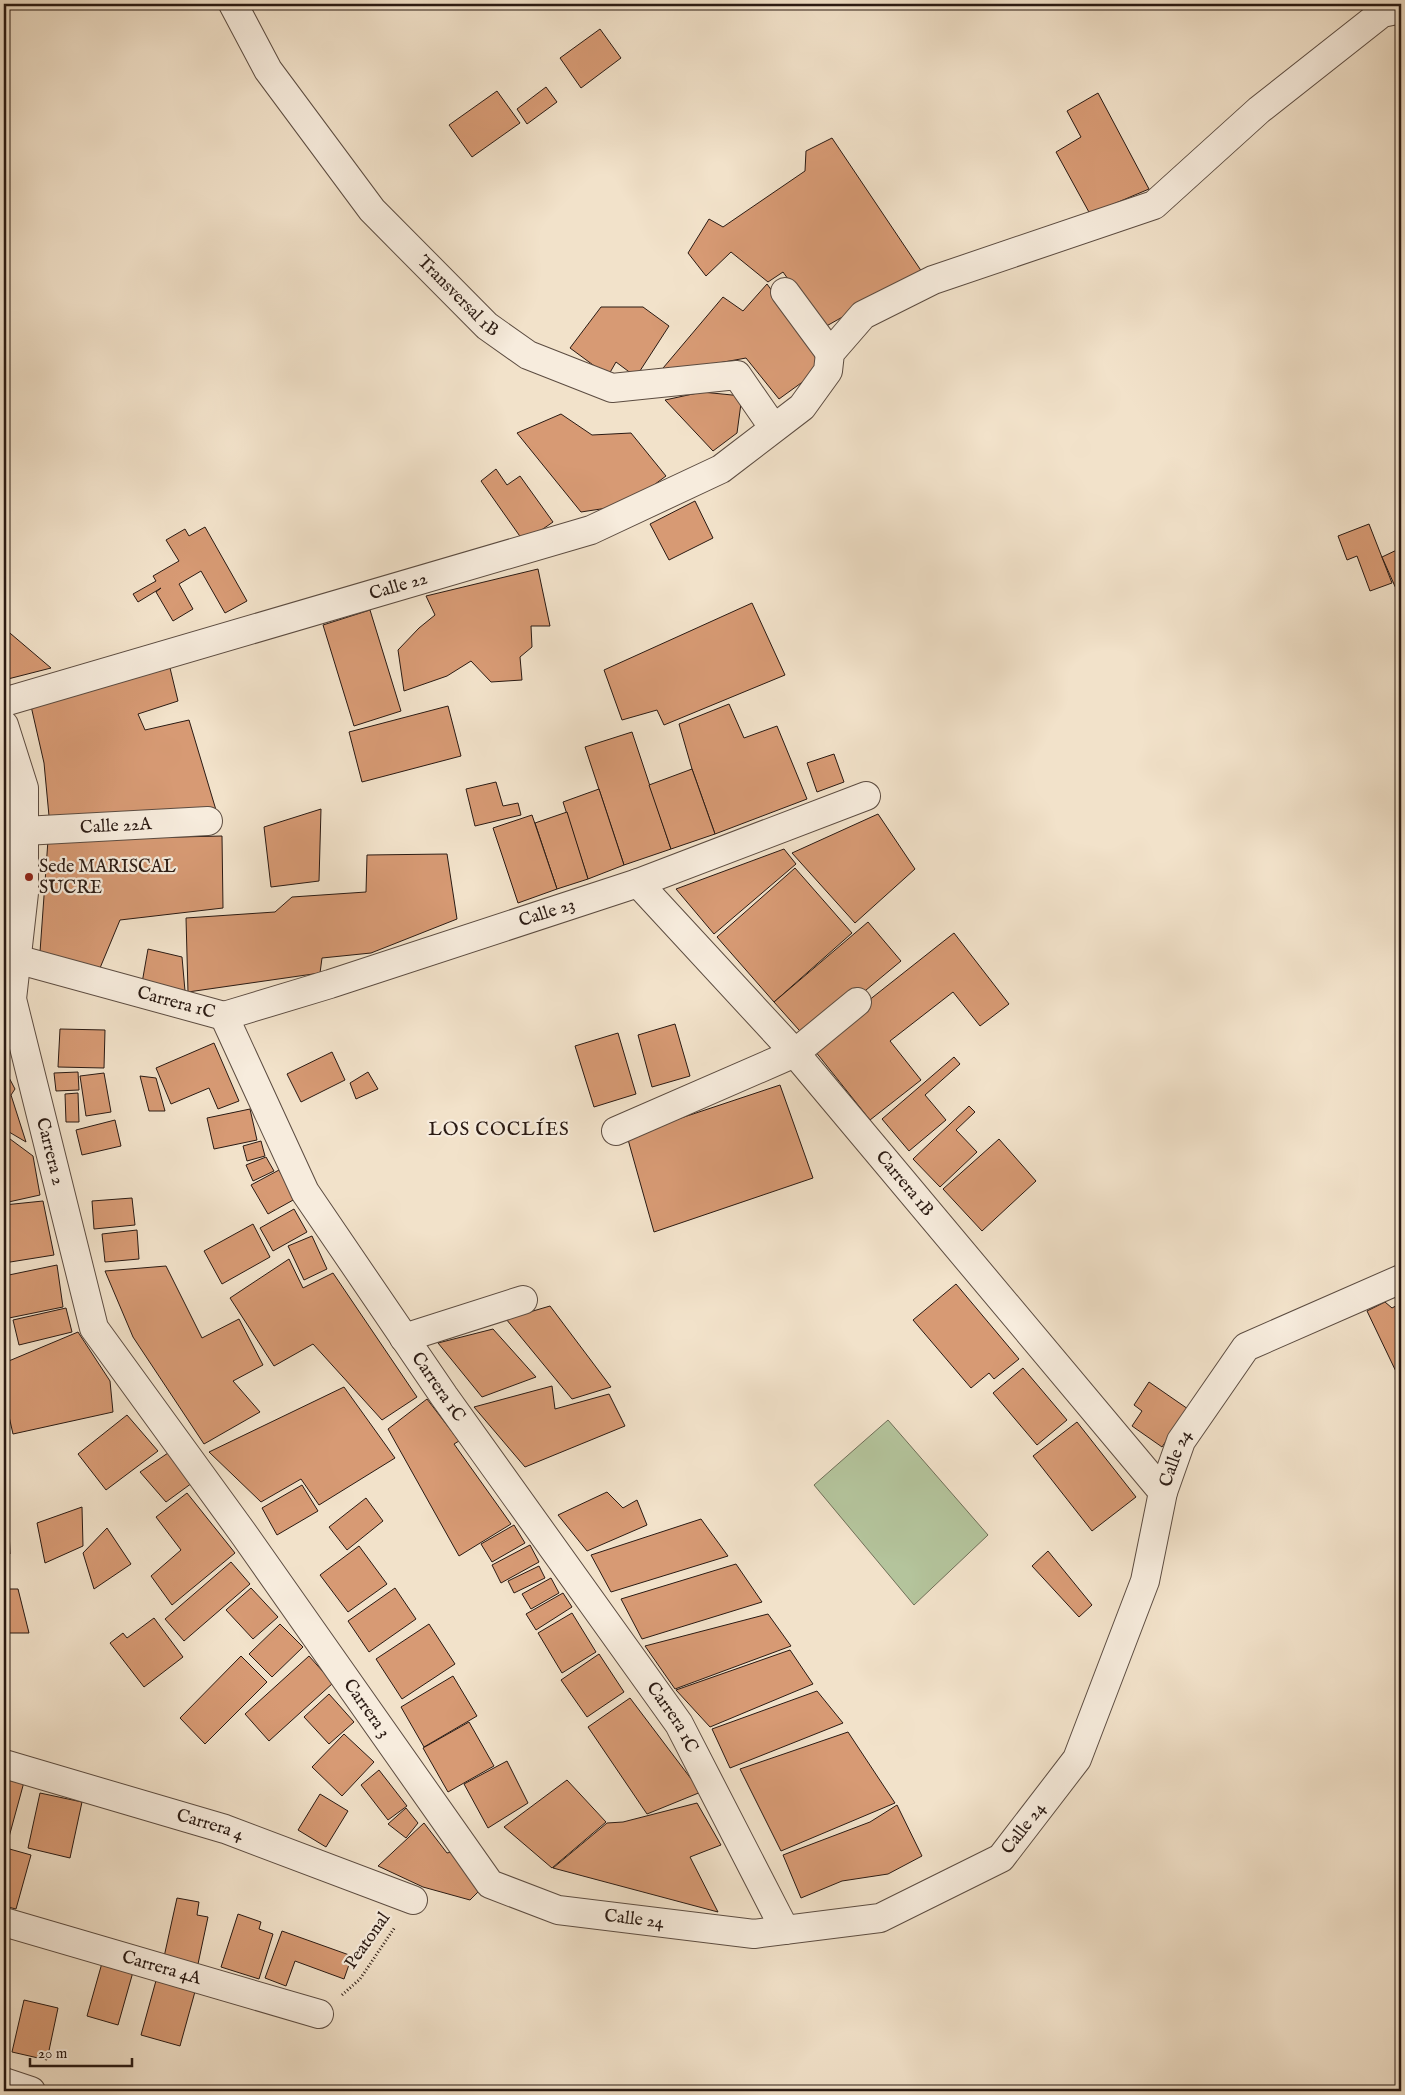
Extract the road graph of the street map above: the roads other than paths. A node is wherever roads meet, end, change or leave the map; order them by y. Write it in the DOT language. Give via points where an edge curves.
graph roads {
  1 [pos="233,4"];
  2 [pos="1401,9"];
  3 [pos="785,292"];
  4 [pos="830,353"];
  5 [pos="773,427"];
  6 [pos="4,702"];
  7 [pos="4,725"];
  8 [pos="866,796"];
  9 [pos="208,821"];
  10 [pos="24,831"];
  11 [pos="638,883"];
  12 [pos="16,959"];
  13 [pos="857,1002"];
  14 [pos="8,1003"];
  15 [pos="224,1016"];
  16 [pos="795,1053"];
  17 [pos="616,1131"];
  18 [pos="1401,1279"];
  19 [pos="523,1300"];
  20 [pos="404,1338"];
  21 [pos="1163,1492"];
  22 [pos="243,1533"];
  23 [pos="4,1764"];
  24 [pos="490,1884"];
  25 [pos="413,1900"];
  26 [pos="4,1922"];
  27 [pos="785,1930"];
  28 [pos="319,2014"];
  29 [pos="4,2082"];
  30 [pos="31,2091"];
  1 -- 5 [label="street, Transversal 1B" via="268,70 372,210 487,326 528,355 612,388 738,375"];
  2 -- 4 [label="street" via="1382,12 1274,98 1154,205 934,280 864,315"];
  3 -- 4 [label="street"];
  4 -- 5 [label="street, Calle 22" via="828,370 802,407"];
  5 -- 6 [label="street, Calle 22" via="721,469 591,530"];
  7 -- 10 [label="street, Carrera 2" via="24,788"];
  8 -- 11 [label="street, Calle 23"];
  9 -- 10 [label="street, Calle 22A"];
  10 -- 12 [label="street, Carrera 2" via="24,893"];
  11 -- 15 [label="street, Calle 23"];
  11 -- 16 [label="street, Carrera 1B"];
  12 -- 14 [label="street, Carrera 2"];
  12 -- 15 [label="street, Carrera 1C"];
  13 -- 16 [label="street"];
  14 -- 22 [label="street, Carrera 2" via="94,1328"];
  15 -- 20 [label="street, Carrera 1C" via="305,1192"];
  16 -- 17 [label="street"];
  16 -- 21 [label="street, Carrera 1B"];
  18 -- 21 [label="street, Calle 24" via="1246,1347 1181,1441"];
  19 -- 20 [label="street"];
  20 -- 27 [label="street, Carrera 1C" via="679,1724"];
  21 -- 27 [label="street, Calle 24" via="1144,1580 1077,1758 1001,1858 880,1918"];
  22 -- 24 [label="street, Carrera 3"];
  23 -- 25 [label="street, Carrera 4" via="225,1829"];
  24 -- 27 [label="street, Calle 24" via="558,1910 754,1934"];
  26 -- 28 [label="street, Carrera 4A"];
  29 -- 30 [label="street"];
}
